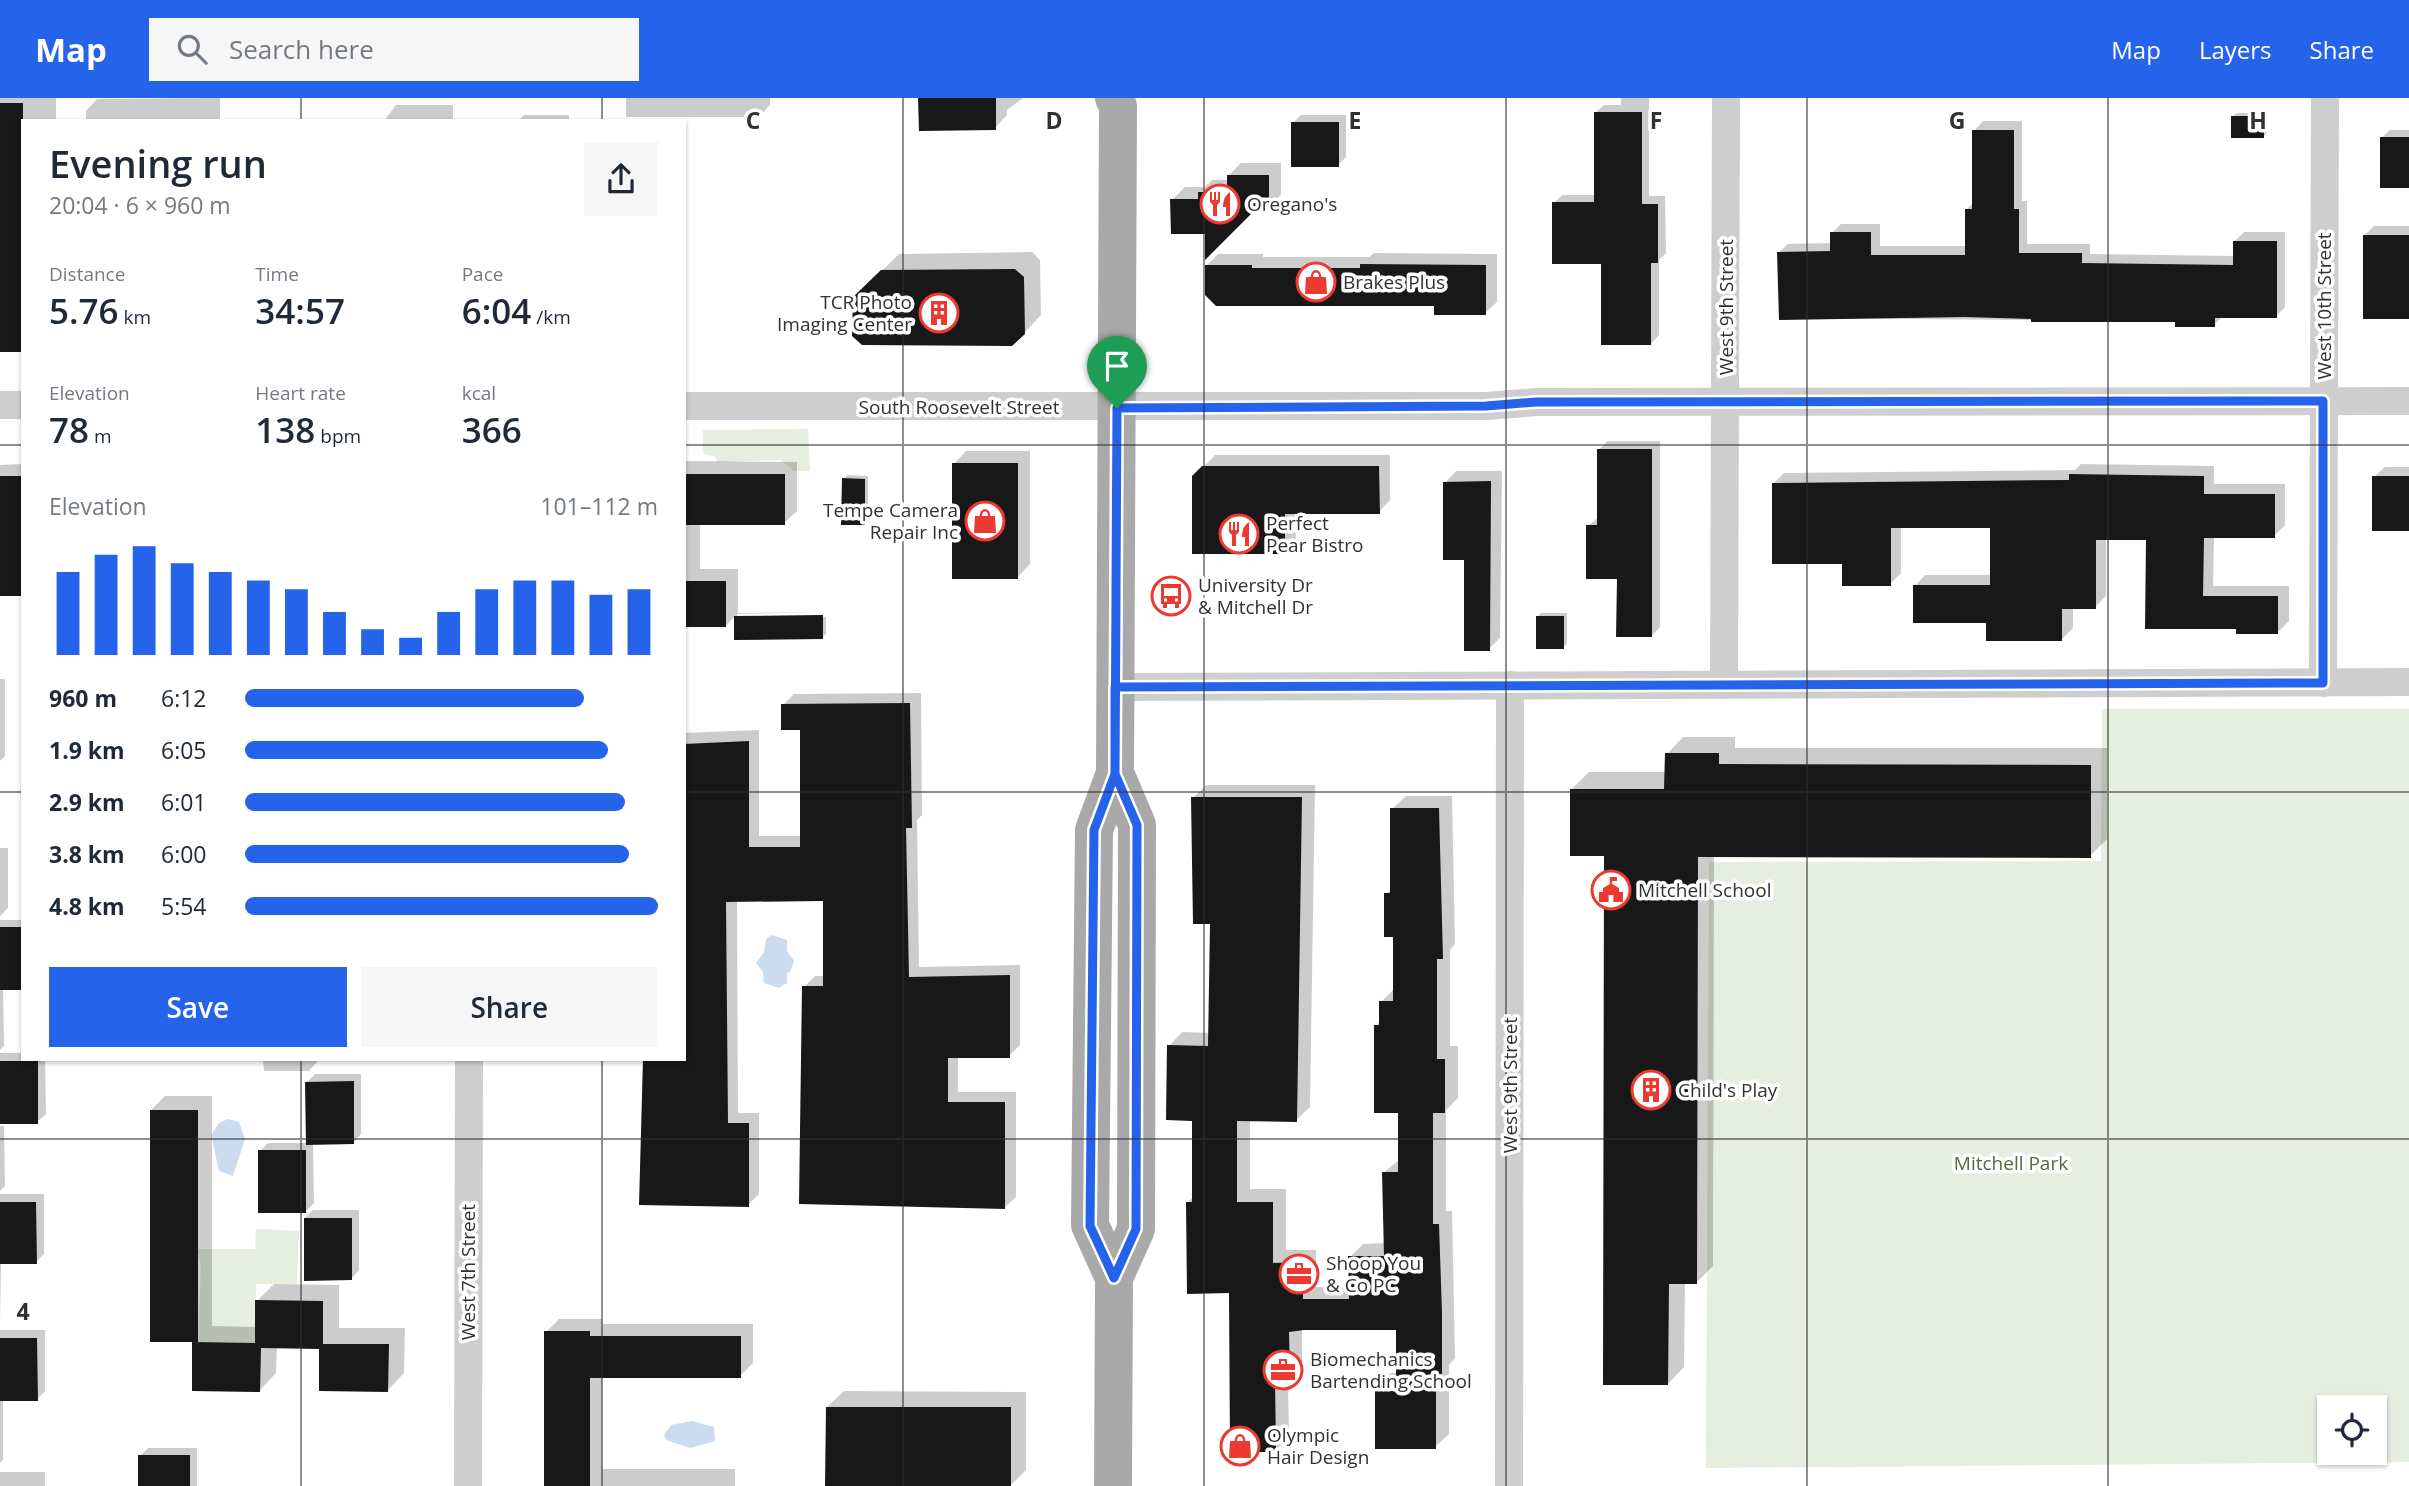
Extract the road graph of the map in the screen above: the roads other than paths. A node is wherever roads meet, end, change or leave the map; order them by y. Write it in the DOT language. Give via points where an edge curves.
graph roads {
  1 [pos="1726,98"];
  2 [pos="2325,98"];
  3 [pos="1118,101"];
  4 [pos="2323,401"];
  5 [pos="2409,401"];
  6 [pos="1726,403"];
  7 [pos="0,405"];
  8 [pos="21,405"];
  9 [pos="686,406"];
  10 [pos="1117,408"];
  11 [pos="2409,682"];
  12 [pos="2323,683"];
  13 [pos="1510,685"];
  14 [pos="1724,685"];
  15 [pos="1115,687"];
  16 [pos="469,1061"];
  17 [pos="468,1486"];
  18 [pos="1113,1486"];
  19 [pos="1510,1486"];
  1 -- 6 [label="street, West 9th Street"];
  2 -- 4 [label="street, West 10th Street"];
  3 -- 10 [label="main road"];
  4 -- 5 [label="street, South Roosevelt Street"];
  4 -- 6 [label="street, South Roosevelt Street"];
  4 -- 12 [label="street, West 10th Street"];
  6 -- 10 [label="street, South Roosevelt Street"];
  6 -- 14 [label="street, West 9th Street"];
  7 -- 8 [label="street"];
  9 -- 10 [label="street, South Roosevelt Street"];
  10 -- 15 [label="main road"];
  11 -- 12 [label="street"];
  12 -- 14 [label="street"];
  13 -- 14 [label="street"];
  13 -- 15 [label="street"];
  13 -- 19 [label="street, West 9th Street"];
  15 -- 18 [label="main road" via="1115,774 1137,825 1137,839 1136,1229 1114,1278"];
  16 -- 17 [label="street, West 7th Street"];
}
